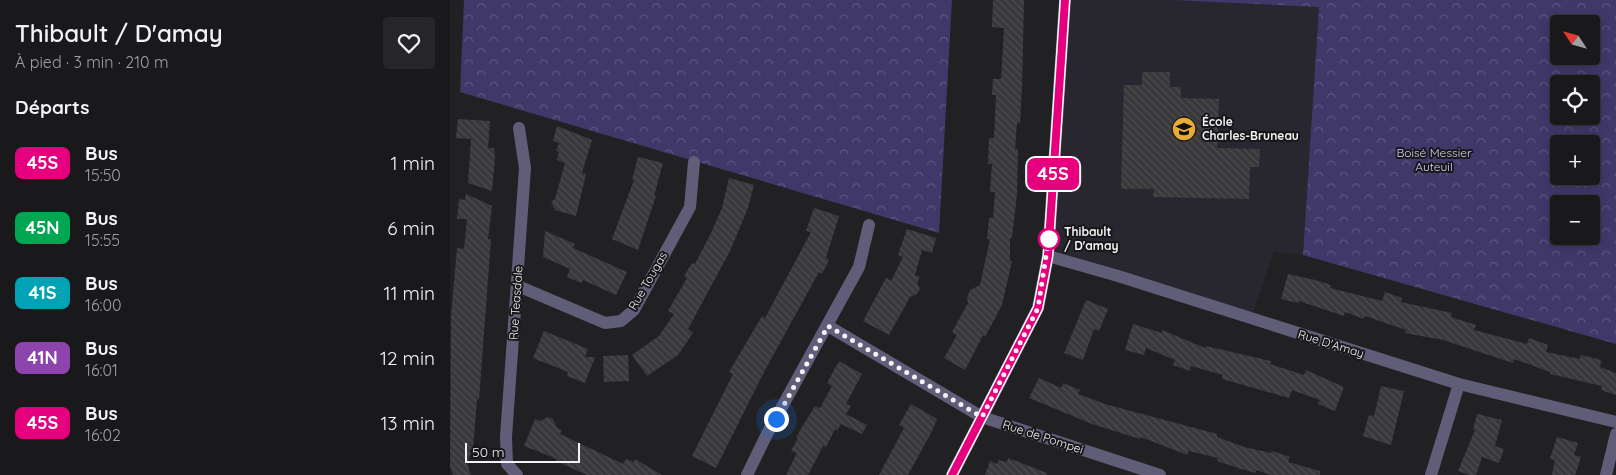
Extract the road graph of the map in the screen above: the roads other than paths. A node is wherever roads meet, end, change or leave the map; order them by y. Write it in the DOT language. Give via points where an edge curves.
graph roads {
  1 [pos="1065,0"];
  2 [pos="519,128"];
  3 [pos="694,162"];
  4 [pos="869,225"];
  5 [pos="1048,256"];
  6 [pos="518,286"];
  7 [pos="828,326"];
  8 [pos="1459,384"];
  9 [pos="982,417"];
  10 [pos="1616,422"];
  11 [pos="1616,434"];
  12 [pos="517,475"];
  13 [pos="748,475"];
  14 [pos="952,475"];
  15 [pos="1160,475"];
  16 [pos="1431,475"];
  17 [pos="1606,475"];
  1 -- 5 [label="street"];
  2 -- 6 [label="street, Rue Teasdale" via="525,168"];
  3 -- 6 [label="street, Rue Tougas" via="690,207 634,310 621,321 605,323"];
  4 -- 7 [label="street" via="859,267"];
  5 -- 8 [label="street, Rue D'Amay"];
  5 -- 9 [label="street" via="1038,308"];
  6 -- 12 [label="street, Rue Teasdale" via="506,437 507,464"];
  7 -- 9 [label="street, Rue de Pompei"];
  7 -- 13 [label="street" via="767,434"];
  8 -- 10 [label="street, Rue D'Amay"];
  8 -- 16 [label="street"];
  9 -- 14 [label="street"];
  9 -- 15 [label="street, Rue de Pompei"];
  11 -- 17 [label="street"];
}
